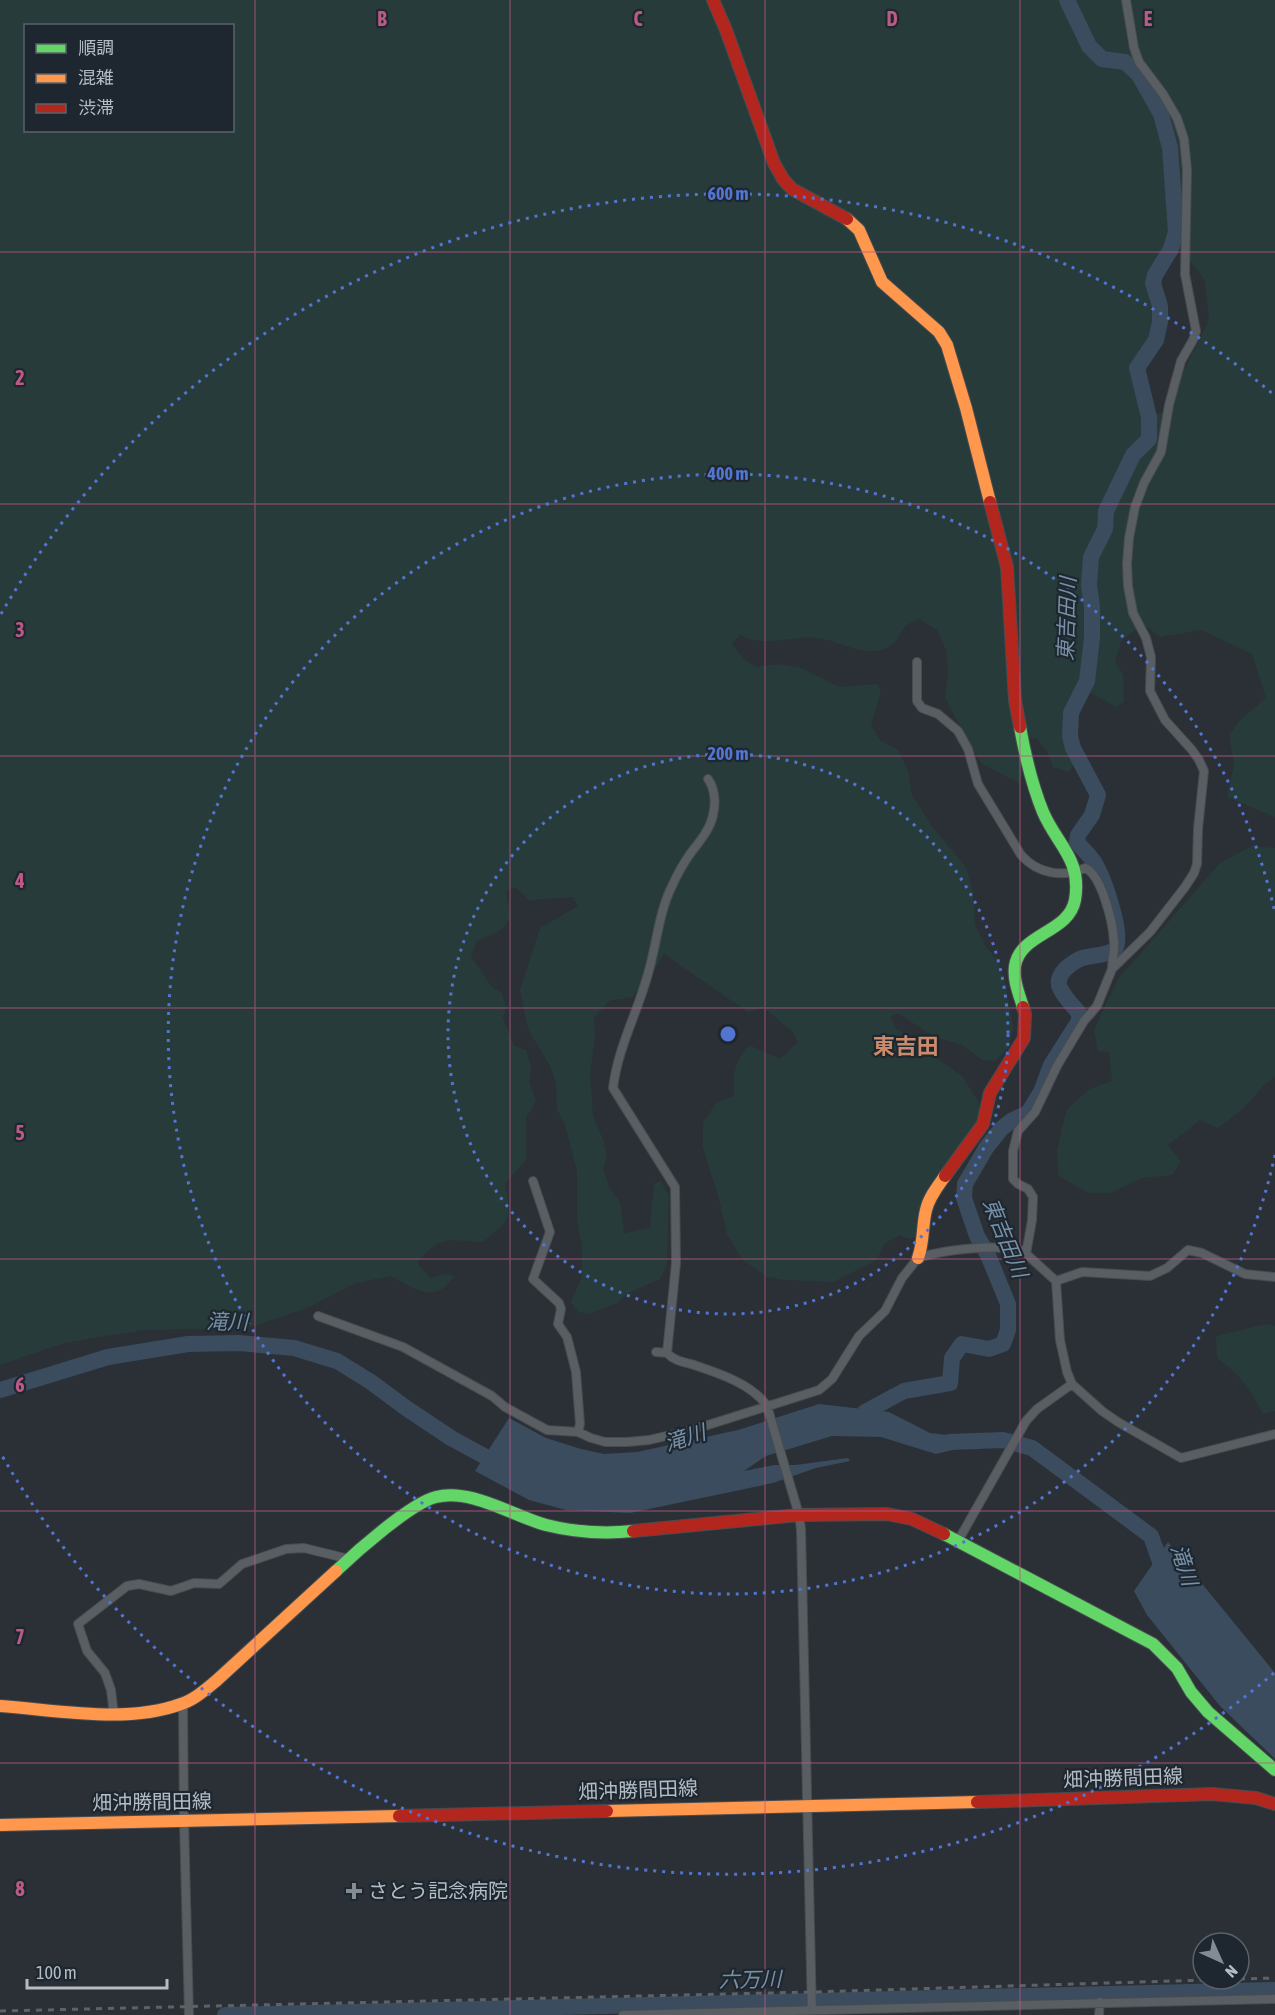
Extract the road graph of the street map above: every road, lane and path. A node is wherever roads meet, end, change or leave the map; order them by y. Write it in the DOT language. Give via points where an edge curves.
graph roads {
  1 [pos="713,0"];
  2 [pos="1126,0"];
  3 [pos="917,662"];
  4 [pos="708,779"];
  5 [pos="1075,874"];
  6 [pos="1112,969"];
  7 [pos="533,1180"];
  8 [pos="1026,1254"];
  9 [pos="918,1258"];
  10 [pos="1275,1277"];
  11 [pos="1056,1281"];
  12 [pos="318,1316"];
  13 [pos="656,1352"];
  14 [pos="667,1353"];
  15 [pos="1072,1384"];
  16 [pos="767,1406"];
  17 [pos="578,1432"];
  18 [pos="1275,1434"];
  19 [pos="799,1515"];
  20 [pos="958,1541"];
  21 [pos="350,1559"];
  22 [pos="183,1704"];
  23 [pos="0,1706"];
  24 [pos="114,1715"];
  25 [pos="1275,1770"];
  26 [pos="1275,1804"];
  27 [pos="807,1805"];
  28 [pos="184,1821"];
  29 [pos="0,1826"];
  30 [pos="1275,1998"];
  31 [pos="1100,2002"];
  32 [pos="812,2012"];
  33 [pos="190,2013"];
  34 [pos="622,2015"];
  35 [pos="1100,2015"];
  1 -- 5 [label="street" via="783,179 792,189 849,220 859,230 882,282 939,332 946,345 1007,567 1015,700 1028,759 1044,814 1071,857"];
  2 -- 6 [label="street" via="1139,62 1163,94 1184,139 1185,274 1196,330 1181,361 1161,452 1135,507 1129,537 1128,585 1133,613 1151,657 1150,691 1165,720 1192,750 1204,771 1194,873 1150,932"];
  3 -- 5 [label="street" via="917,701 958,731 968,749 978,784 1021,855 1057,875"];
  4 -- 14 [label="street" via="713,786 713,815 666,900 649,972 626,1033 613,1088 675,1187 676,1263"];
  5 -- 6 [label="street" via="1085,868 1096,878 1113,924"];
  5 -- 9 [label="street" via="1075,901 1070,913 1018,956 1016,984 1025,1014 1024,1038 990,1093 983,1124 933,1193 926,1209"];
  6 -- 8 [label="street" via="1097,1006 1057,1066 1035,1112 1018,1131 1013,1179 1033,1197"];
  7 -- 17 [label="street" via="550,1232 533,1279 561,1309 558,1324 567,1337 576,1372"];
  8 -- 9 [label="street" via="1017,1249 988,1247"];
  8 -- 11 [label="street"];
  9 -- 16 [label="street" via="902,1278 885,1311 859,1336 832,1379 819,1390"];
  10 -- 11 [label="street" via="1245,1275 1188,1250 1167,1269 1150,1276 1082,1272"];
  11 -- 15 [label="street" via="1060,1340"];
  12 -- 17 [label="street" via="403,1347 547,1430"];
  13 -- 14 [label="street"];
  14 -- 16 [label="street" via="746,1387"];
  15 -- 18 [label="street" via="1118,1422 1181,1458"];
  15 -- 20 [label="street" via="1026,1421"];
  16 -- 17 [label="street" via="649,1440 605,1442"];
  16 -- 19 [label="street"];
  19 -- 20 [label="street" via="887,1514 912,1520"];
  19 -- 21 [label="street" via="607,1534 562,1529 459,1496 436,1497 416,1506"];
  19 -- 27 [label="street"];
  20 -- 25 [label="street" via="1153,1644 1177,1668 1208,1712"];
  21 -- 22 [label="street" via="216,1681"];
  21 -- 24 [label="street" via="304,1548 286,1549 242,1564 219,1584 194,1583 171,1591 139,1584 127,1586 78,1624 87,1651 105,1673"];
  22 -- 24 [label="street"];
  22 -- 28 [label="street"];
  23 -- 24 [label="street"];
  26 -- 27 [label="street, 畑沖勝間田線" via="1250,1796 1204,1794"];
  27 -- 28 [label="street, 畑沖勝間田線"];
  27 -- 32 [label="street"];
  28 -- 29 [label="street, 畑沖勝間田線"];
  28 -- 33 [label="street"];
  30 -- 31 [label="street"];
  31 -- 32 [label="street"];
  31 -- 35 [label="street"];
  32 -- 34 [label="street"];
}
